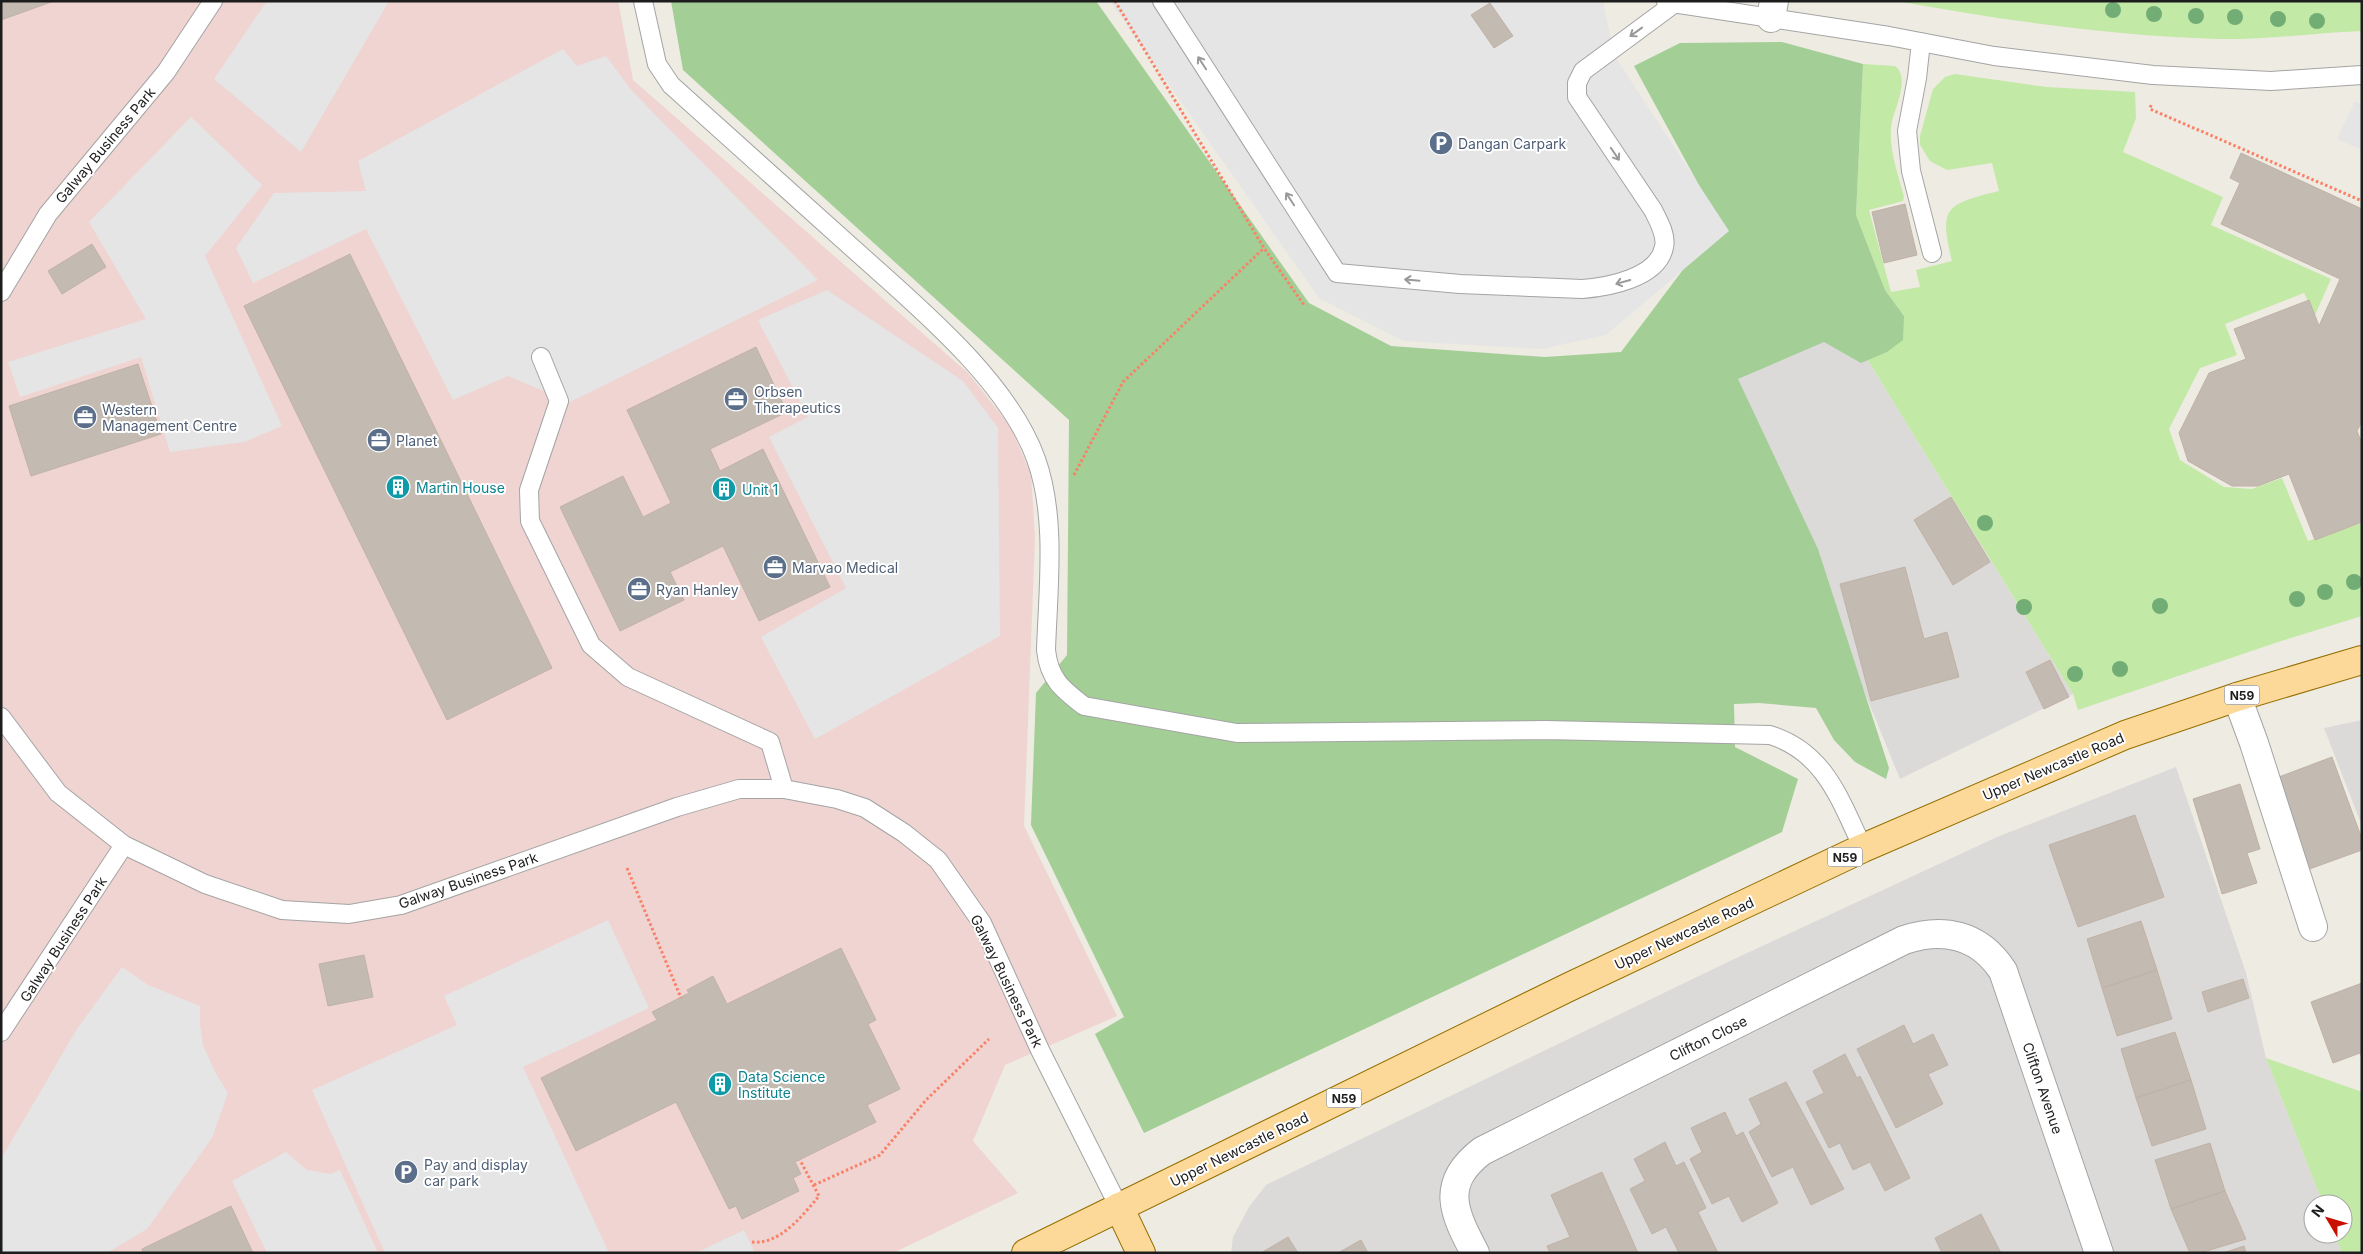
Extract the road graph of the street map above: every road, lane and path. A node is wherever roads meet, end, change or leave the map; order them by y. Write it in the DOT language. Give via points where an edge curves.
graph roads {
  1 [pos="213,1"];
  2 [pos="643,1"];
  3 [pos="1115,1"];
  4 [pos="1162,1"];
  5 [pos="1667,2"];
  6 [pos="1772,10"];
  7 [pos="1921,42"];
  8 [pos="2362,75"];
  9 [pos="2151,100"];
  10 [pos="2362,200"];
  11 [pos="1264,248"];
  12 [pos="1932,253"];
  13 [pos="1,292"];
  14 [pos="1304,305"];
  15 [pos="541,357"];
  16 [pos="1049,522"];
  17 [pos="2362,660"];
  18 [pos="2236,697"];
  19 [pos="1,717"];
  20 [pos="784,789"];
  21 [pos="124,845"];
  22 [pos="1863,848"];
  23 [pos="627,868"];
  24 [pos="2313,927"];
  25 [pos="1966,939"];
  26 [pos="681,998"];
  27 [pos="1,1032"];
  28 [pos="989,1039"];
  29 [pos="800,1160"];
  30 [pos="814,1185"];
  31 [pos="1119,1208"];
  32 [pos="752,1242"];
  33 [pos="1026,1253"];
  34 [pos="1141,1253"];
  35 [pos="1475,1253"];
  36 [pos="2099,1253"];
  1 -- 13 [label="lane, Galway Business Park" via="166,72 48,214"];
  2 -- 16 [label="lane" via="657,64 671,85 931,319 978,368 1016,419 1036,459"];
  3 -- 11 [label="path"];
  5 -- 4 [label="lane, one-way" via="1583,71 1577,83 1577,97 1653,210 1661,227 1664,246 1657,262 1633,279 1582,289 1460,284 1337,273"];
  5 -- 6 [label="lane"];
  6 -- 7 [label="lane"];
  7 -- 8 [label="lane" via="1994,56 2154,75 2271,80"];
  7 -- 12 [label="lane" via="1907,131 1911,171"];
  9 -- 10 [label="path" via="2150,109"];
  11 -- 14 [label="path"];
  11 -- 16 [label="path" via="1123,382"];
  15 -- 20 [label="lane" via="559,401 530,490 530,521 591,645 628,677 770,742"];
  16 -- 22 [label="lane" via="1048,669 1066,692 1084,706 1237,733 1545,730 1770,735 1790,741 1806,753 1831,782"];
  17 -- 18 [label="main road, Upper Newcastle Road / N59"];
  18 -- 22 [label="main road, Upper Newcastle Road / N59" via="2116,739"];
  18 -- 24 [label="street"];
  19 -- 21 [label="lane, Galway Business Park" via="58,793"];
  20 -- 21 [label="lane, Galway Business Park" via="738,788 400,905 348,914 282,910 205,884"];
  20 -- 31 [label="lane, Galway Business Park" via="837,799 864,808 904,833 938,860 982,923 1040,1050"];
  21 -- 27 [label="lane, Galway Business Park"];
  22 -- 31 [label="main road, Upper Newcastle Road / N59" via="1569,987"];
  23 -- 26 [label="path"];
  25 -- 35 [label="street, Clifton Close" via="1952,934 1924,933 1904,940 1475,1156 1462,1172 1455,1193 1457,1219"];
  25 -- 36 [label="street, Clifton Avenue" via="1990,955 2005,976"];
  28 -- 30 [label="path" via="926,1100 880,1155"];
  29 -- 30 [label="path"];
  30 -- 32 [label="path" via="819,1196 804,1214 781,1235 760,1243"];
  31 -- 33 [label="main road, Upper Newcastle Road / N59"];
  31 -- 34 [label="main road"];
}
